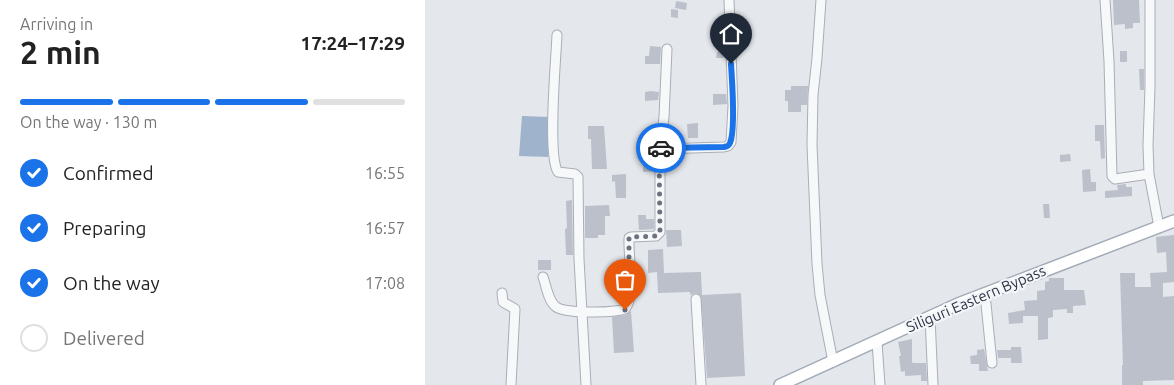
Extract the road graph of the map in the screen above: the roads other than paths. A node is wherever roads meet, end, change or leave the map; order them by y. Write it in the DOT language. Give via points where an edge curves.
graph roads {
  1 [pos="729,0"];
  2 [pos="821,0"];
  3 [pos="1105,0"];
  4 [pos="1150,0"];
  5 [pos="557,35"];
  6 [pos="667,49"];
  7 [pos="660,148"];
  8 [pos="1149,174"];
  9 [pos="1174,221"];
  10 [pos="1159,227"];
  11 [pos="543,277"];
  12 [pos="502,293"];
  13 [pos="985,294"];
  14 [pos="696,299"];
  15 [pos="583,312"];
  16 [pos="930,317"];
  17 [pos="877,342"];
  18 [pos="833,362"];
  19 [pos="992,363"];
  20 [pos="511,385"];
  21 [pos="587,385"];
  22 [pos="701,385"];
  23 [pos="780,385"];
  24 [pos="880,385"];
  25 [pos="933,385"];
  1 -- 7 [label="street" via="733,106 731,142 724,147"];
  2 -- 18 [label="street" via="812,145 817,264"];
  3 -- 8 [label="street" via="1111,176"];
  4 -- 8 [label="street"];
  5 -- 15 [label="street" via="553,160 558,172 578,177"];
  6 -- 7 [label="street"];
  7 -- 15 [label="street" via="660,232 656,236 629,238 628,306 619,311"];
  8 -- 10 [label="street"];
  9 -- 10 [label="main road, Siliguri Eastern Bypass"];
  10 -- 13 [label="main road, Siliguri Eastern Bypass"];
  11 -- 15 [label="street" via="555,306"];
  12 -- 20 [label="street" via="503,302 515,309"];
  13 -- 16 [label="main road, Siliguri Eastern Bypass"];
  13 -- 19 [label="street"];
  14 -- 22 [label="street"];
  15 -- 21 [label="street"];
  16 -- 17 [label="main road, Siliguri Eastern Bypass"];
  16 -- 25 [label="street"];
  17 -- 18 [label="main road, Siliguri Eastern Bypass"];
  17 -- 24 [label="street"];
  18 -- 23 [label="main road, Siliguri Eastern Bypass"];
}
